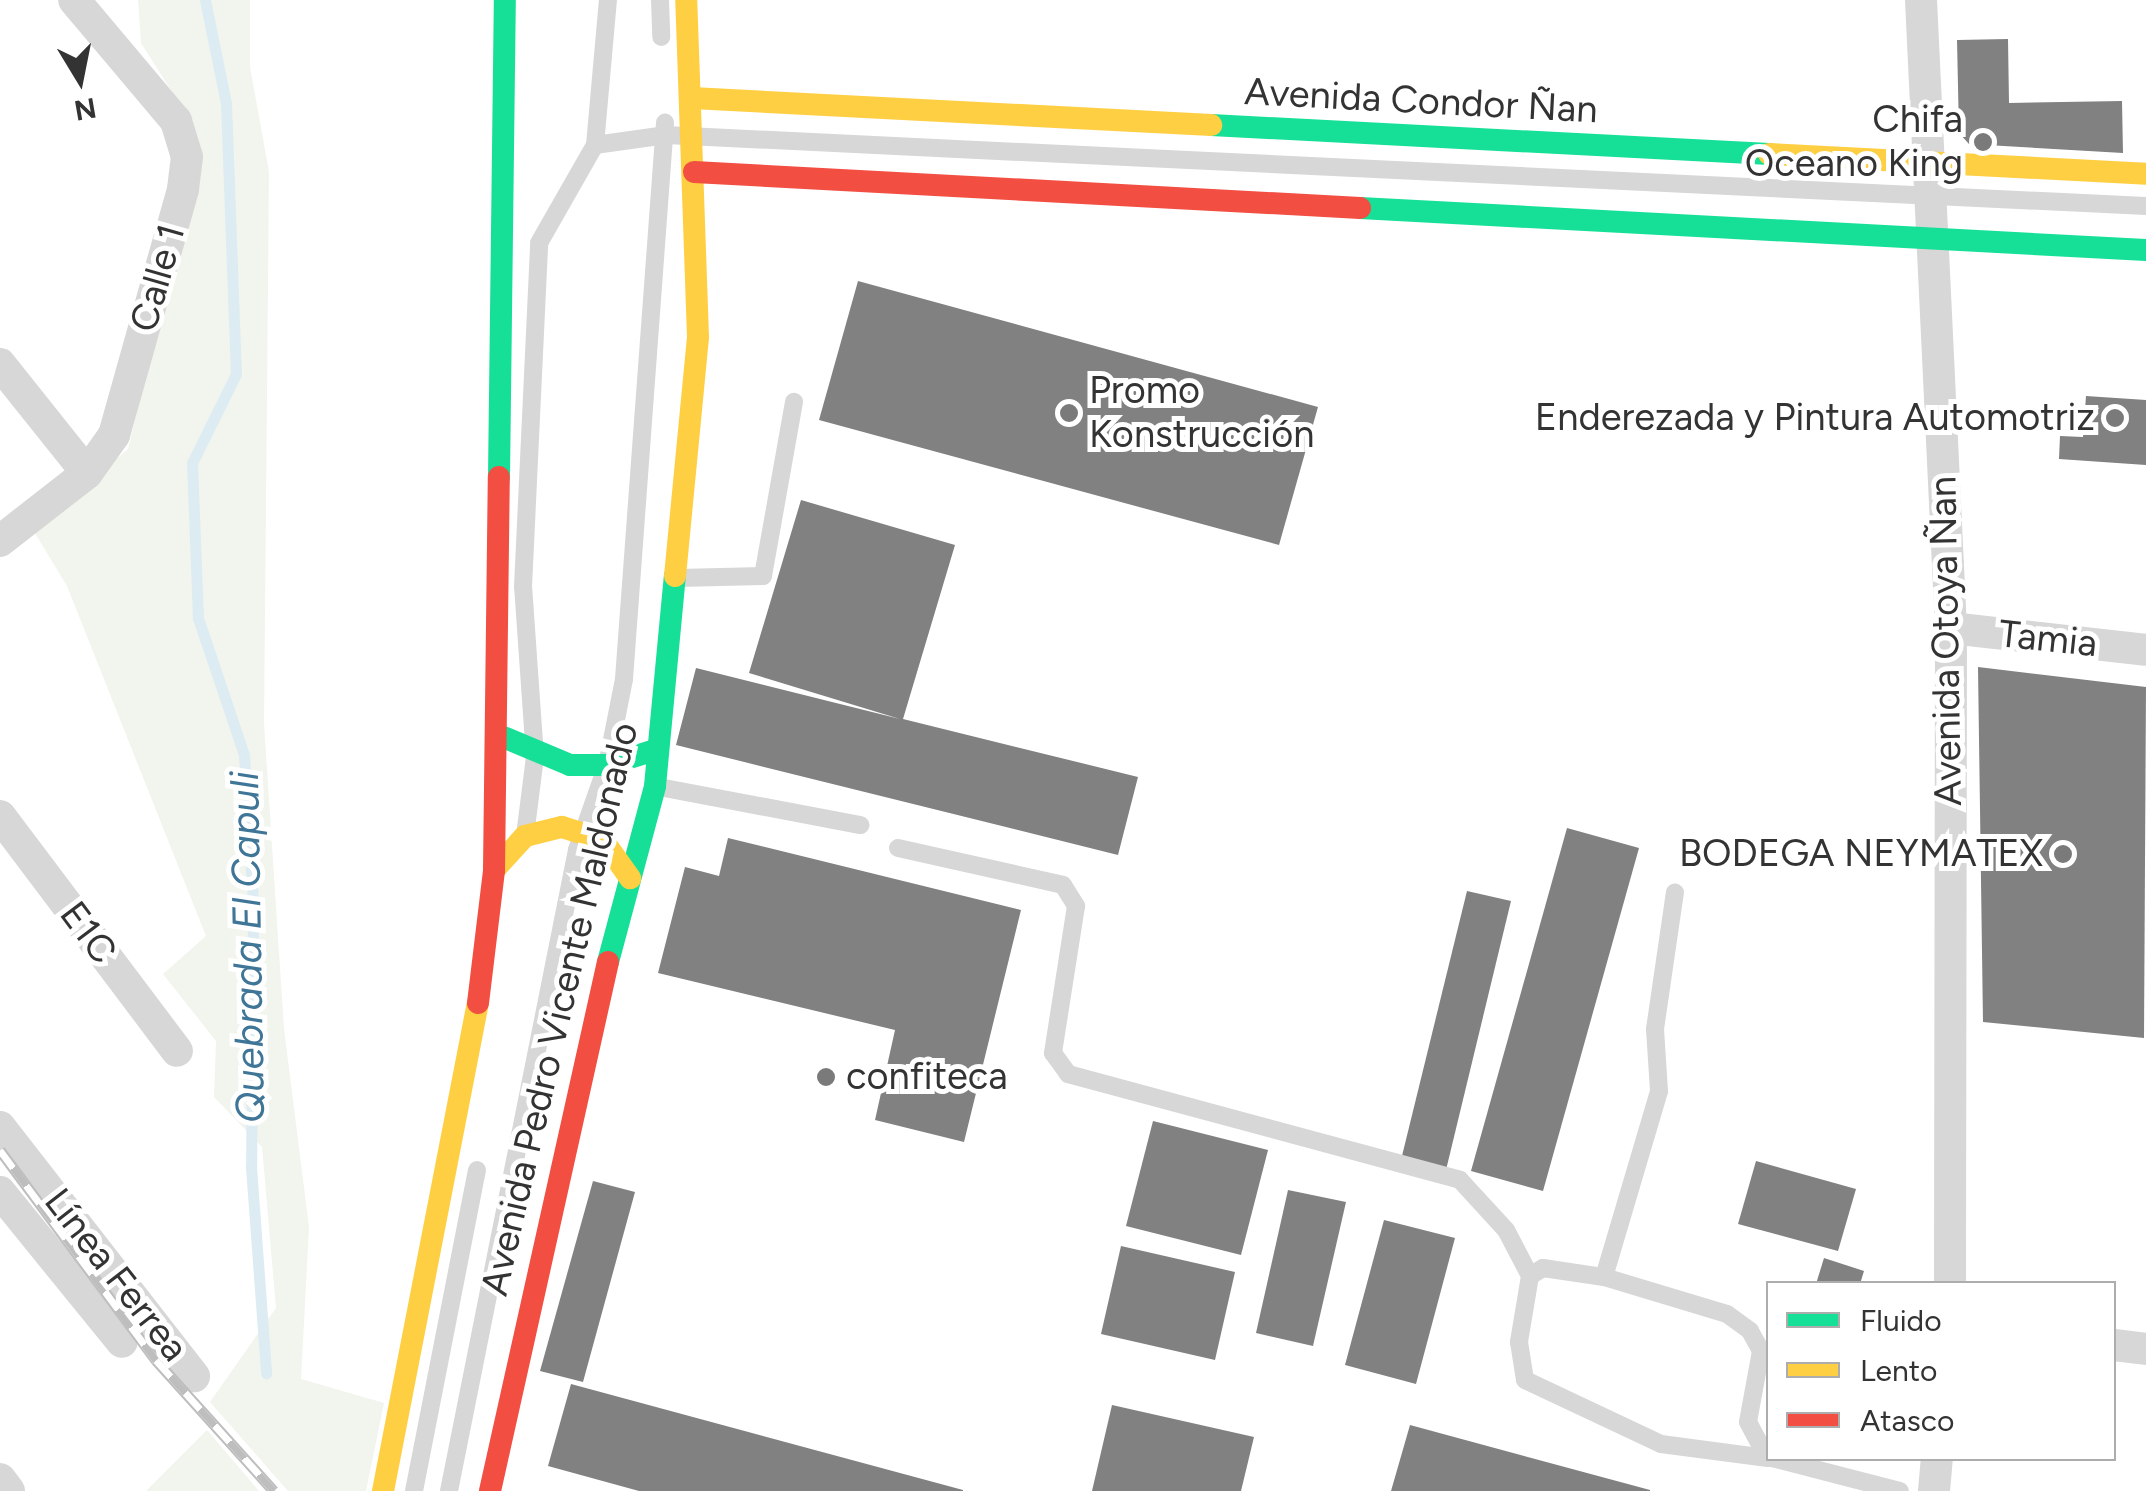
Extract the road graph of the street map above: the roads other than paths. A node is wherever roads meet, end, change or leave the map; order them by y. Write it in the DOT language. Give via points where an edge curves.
graph roads {
  1 [pos="74,0"];
  2 [pos="110,0"];
  3 [pos="505,0"];
  4 [pos="608,0"];
  5 [pos="660,0"];
  6 [pos="686,0"];
  7 [pos="1922,0"];
  8 [pos="101,32"];
  9 [pos="662,58"];
  10 [pos="664,96"];
  11 [pos="692,98"];
  12 [pos="666,135"];
  13 [pos="695,136"];
  14 [pos="594,145"];
  15 [pos="694,172"];
  16 [pos="2146,174"];
  17 [pos="1925,178"];
  18 [pos="2146,206"];
  19 [pos="1929,237"];
  20 [pos="2146,250"];
  21 [pos="0,364"];
  22 [pos="794,402"];
  23 [pos="87,473"];
  24 [pos="0,541"];
  25 [pos="678,578"];
  26 [pos="1951,628"];
  27 [pos="2146,650"];
  28 [pos="496,734"];
  29 [pos="658,749"];
  30 [pos="536,756"];
  31 [pos="607,765"];
  32 [pos="654,786"];
  33 [pos="0,816"];
  34 [pos="860,825"];
  35 [pos="582,830"];
  36 [pos="525,836"];
  37 [pos="898,848"];
  38 [pos="494,870"];
  39 [pos="630,878"];
  40 [pos="518,879"];
  41 [pos="1675,892"];
  42 [pos="177,1051"];
  43 [pos="0,1126"];
  44 [pos="483,1138"];
  45 [pos="0,1192"];
  46 [pos="1530,1276"];
  47 [pos="1604,1277"];
  48 [pos="1950,1281"];
  49 [pos="122,1342"];
  50 [pos="2116,1345"];
  51 [pos="2146,1350"];
  52 [pos="194,1376"];
  53 [pos="1766,1453"];
  54 [pos="1766,1458"];
  55 [pos="1781,1461"];
  56 [pos="1937,1461"];
  57 [pos="0,1480"];
  58 [pos="9,1491"];
  59 [pos="383,1491"];
  60 [pos="414,1491"];
  61 [pos="448,1491"];
  62 [pos="490,1491"];
  63 [pos="1900,1491"];
  64 [pos="1934,1491"];
  1 -- 8 [label="street, Calle 1"];
  2 -- 8 [label="street"];
  3 -- 28 [label="main road, Avenida Pedro Vicente Maldonado"];
  4 -- 14 [label="lane"];
  5 -- 9 [label="lane"];
  6 -- 11 [label="main road, Avenida Pedro Vicente Maldonado"];
  7 -- 17 [label="street, Avenida Otoya Ñan"];
  8 -- 23 [label="street, Calle 1" via="176,120 187,157 114,436"];
  10 -- 12 [label="lane"];
  11 -- 13 [label="main road, Avenida Pedro Vicente Maldonado"];
  11 -- 17 [label="main road, Avenida Condor Ñan"];
  12 -- 13 [label="lane"];
  12 -- 14 [label="lane"];
  12 -- 31 [label="lane" via="624,679"];
  13 -- 15 [label="main road, Avenida Pedro Vicente Maldonado"];
  13 -- 17 [label="lane"];
  14 -- 30 [label="lane" via="540,244 523,587"];
  15 -- 19 [label="main road"];
  15 -- 25 [label="main road, Avenida Pedro Vicente Maldonado" via="698,337"];
  16 -- 17 [label="main road, Avenida Condor Ñan"];
  17 -- 18 [label="lane"];
  17 -- 19 [label="street, Avenida Otoya Ñan"];
  19 -- 20 [label="main road"];
  19 -- 26 [label="street, Avenida Otoya Ñan"];
  21 -- 23 [label="street"];
  22 -- 25 [label="lane" via="763,576"];
  23 -- 24 [label="street, Calle 1"];
  25 -- 29 [label="main road, Avenida Pedro Vicente Maldonado"];
  26 -- 27 [label="street, Tamia"];
  26 -- 48 [label="street, Avenida Otoya Ñan"];
  28 -- 30 [label="main road"];
  28 -- 38 [label="main road, Avenida Pedro Vicente Maldonado"];
  29 -- 31 [label="main road"];
  29 -- 32 [label="main road, Avenida Pedro Vicente Maldonado"];
  30 -- 31 [label="main road"];
  30 -- 36 [label="lane"];
  31 -- 35 [label="lane"];
  32 -- 34 [label="lane"];
  32 -- 39 [label="main road, Avenida Pedro Vicente Maldonado"];
  33 -- 42 [label="street, E1C"];
  35 -- 36 [label="main road"];
  35 -- 39 [label="main road" via="603,840"];
  35 -- 61 [label="lane"];
  36 -- 38 [label="main road"];
  36 -- 40 [label="lane"];
  37 -- 46 [label="lane" via="1063,885 1076,906 1052,1053 1068,1074 1460,1180 1506,1230"];
  38 -- 59 [label="main road, Avenida Pedro Vicente Maldonado" via="470,1075"];
  39 -- 62 [label="main road, Avenida Pedro Vicente Maldonado" via="581,1064"];
  41 -- 47 [label="lane" via="1655,1029 1660,1091"];
  43 -- 52 [label="street, Línea Ferrea"];
  44 -- 60 [label="lane"];
  45 -- 49 [label="street, Línea Ferrea"];
  46 -- 47 [label="lane" via="1543,1268"];
  46 -- 54 [label="lane" via="1518,1342 1525,1380 1661,1444"];
  47 -- 53 [label="lane" via="1727,1314 1750,1331 1761,1351 1748,1422"];
  50 -- 51 [label="street"];
  55 -- 63 [label="lane"];
  56 -- 64 [label="street"];
  57 -- 58 [label="street"];
}
